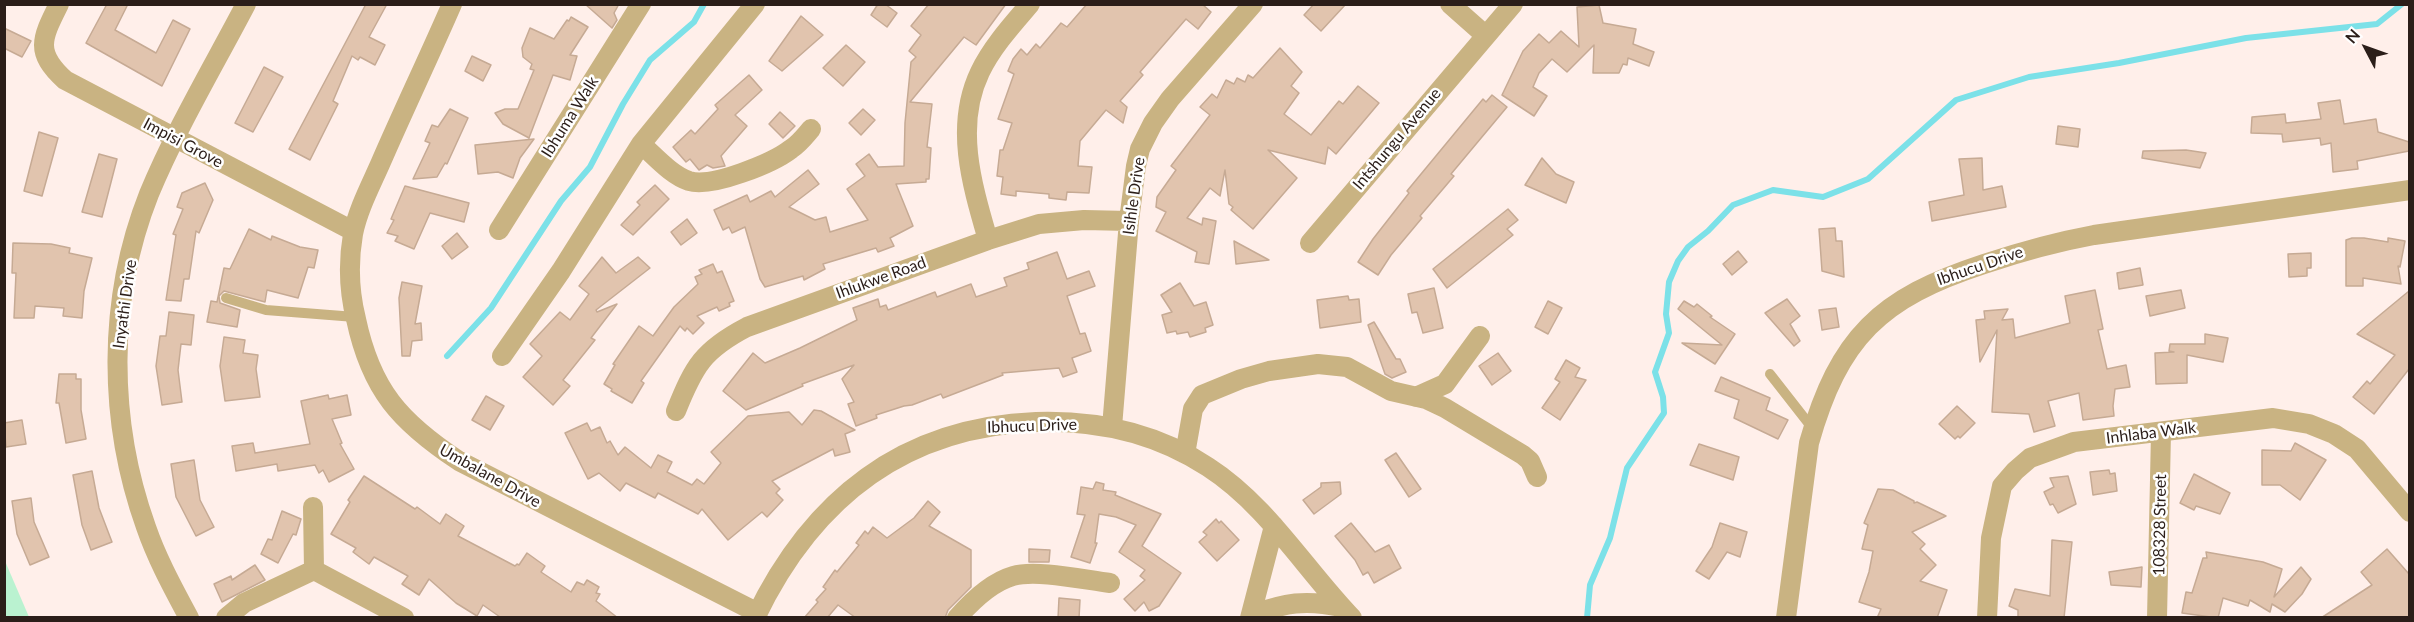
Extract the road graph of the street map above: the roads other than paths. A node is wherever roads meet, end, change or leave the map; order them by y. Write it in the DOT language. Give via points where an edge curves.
graph roads {
  1 [pos="59,4"];
  2 [pos="246,4"];
  3 [pos="453,4"];
  4 [pos="641,4"];
  5 [pos="755,4"];
  6 [pos="1030,4"];
  7 [pos="1253,4"];
  8 [pos="1450,4"];
  9 [pos="1513,4"];
  10 [pos="1485,35"];
  11 [pos="811,129"];
  12 [pos="175,139"];
  13 [pos="641,144"];
  14 [pos="2409,190"];
  15 [pos="1129,221"];
  16 [pos="500,230"];
  17 [pos="353,231"];
  18 [pos="988,240"];
  19 [pos="1310,243"];
  20 [pos="226,298"];
  21 [pos="355,316"];
  22 [pos="1480,336"];
  23 [pos="502,356"];
  24 [pos="1770,374"];
  25 [pos="1416,397"];
  26 [pos="675,411"];
  27 [pos="1112,427"];
  28 [pos="1813,429"];
  29 [pos="2161,433"];
  30 [pos="1185,454"];
  31 [pos="1537,477"];
  32 [pos="313,507"];
  33 [pos="2409,512"];
  34 [pos="1274,526"];
  35 [pos="314,570"];
  36 [pos="1110,583"];
  37 [pos="1346,612"];
  38 [pos="756,615"];
  39 [pos="1250,616"];
  40 [pos="189,618"];
  41 [pos="226,618"];
  42 [pos="404,618"];
  43 [pos="957,618"];
  44 [pos="1786,618"];
  45 [pos="1987,618"];
  46 [pos="2157,618"];
  1 -- 12 [label="street, Impisi Grove" via="46,30 43,47 52,68 65,80"];
  2 -- 12 [label="street, Inyathi Drive"];
  3 -- 17 [label="street, Umbalane Drive"];
  4 -- 16 [label="street, Ibhuma Walk"];
  5 -- 13 [label="street"];
  6 -- 18 [label="street" via="980,72 969,109 970,178"];
  7 -- 15 [label="street, Isihle Drive" via="1153,123 1140,149"];
  8 -- 10 [label="street"];
  9 -- 10 [label="street, Intshungu Avenue"];
  10 -- 19 [label="street, Intshungu Avenue"];
  11 -- 13 [label="street" via="791,149 766,162 700,182 690,182 674,173"];
  12 -- 17 [label="street, Impisi Grove"];
  12 -- 40 [label="street, Inyathi Drive" via="149,196 128,268 117,381 126,456 135,492 160,563"];
  13 -- 23 [label="street"];
  14 -- 28 [label="street, Ibhucu Drive" via="2094,235 2029,249 1946,276 1904,297 1861,334 1841,364"];
  15 -- 18 [label="street, Ihlukwe Road" via="1039,224"];
  15 -- 27 [label="street, Isihle Drive"];
  17 -- 21 [label="street, Umbalane Drive" via="350,270"];
  18 -- 26 [label="street, Ihlukwe Road" via="747,327 723,340 695,369"];
  20 -- 21 [label="lane" via="266,310"];
  21 -- 38 [label="street, Umbalane Drive" via="368,364 380,388 397,411 433,444"];
  22 -- 25 [label="street" via="1445,384"];
  24 -- 28 [label="lane"];
  25 -- 30 [label="street" via="1391,391 1341,365 1269,371 1211,390 1199,398 1193,409"];
  25 -- 31 [label="street" via="1445,408 1523,455"];
  27 -- 30 [label="street, Ibhucu Drive" via="1140,434"];
  27 -- 38 [label="street, Ibhucu Drive" via="1063,421 1006,423 960,432 909,452 862,481 826,513 794,550"];
  28 -- 44 [label="street, Ibhucu Drive"];
  29 -- 33 [label="street, Inhlaba Walk" via="2273,418 2309,424 2357,449"];
  29 -- 45 [label="street, Inhlaba Walk" via="2074,442 2030,458 2014,471 2002,486 1996,507"];
  29 -- 46 [label="street, 108328 Street"];
  30 -- 34 [label="street, Ibhucu Drive" via="1226,479"];
  32 -- 35 [label="street"];
  34 -- 37 [label="street, Ibhucu Drive"];
  34 -- 39 [label="street"];
  35 -- 41 [label="street" via="244,603"];
  35 -- 42 [label="street"];
  36 -- 43 [label="street" via="1012,576"];
  37 -- 39 [label="street" via="1322,602 1293,602"];
}
